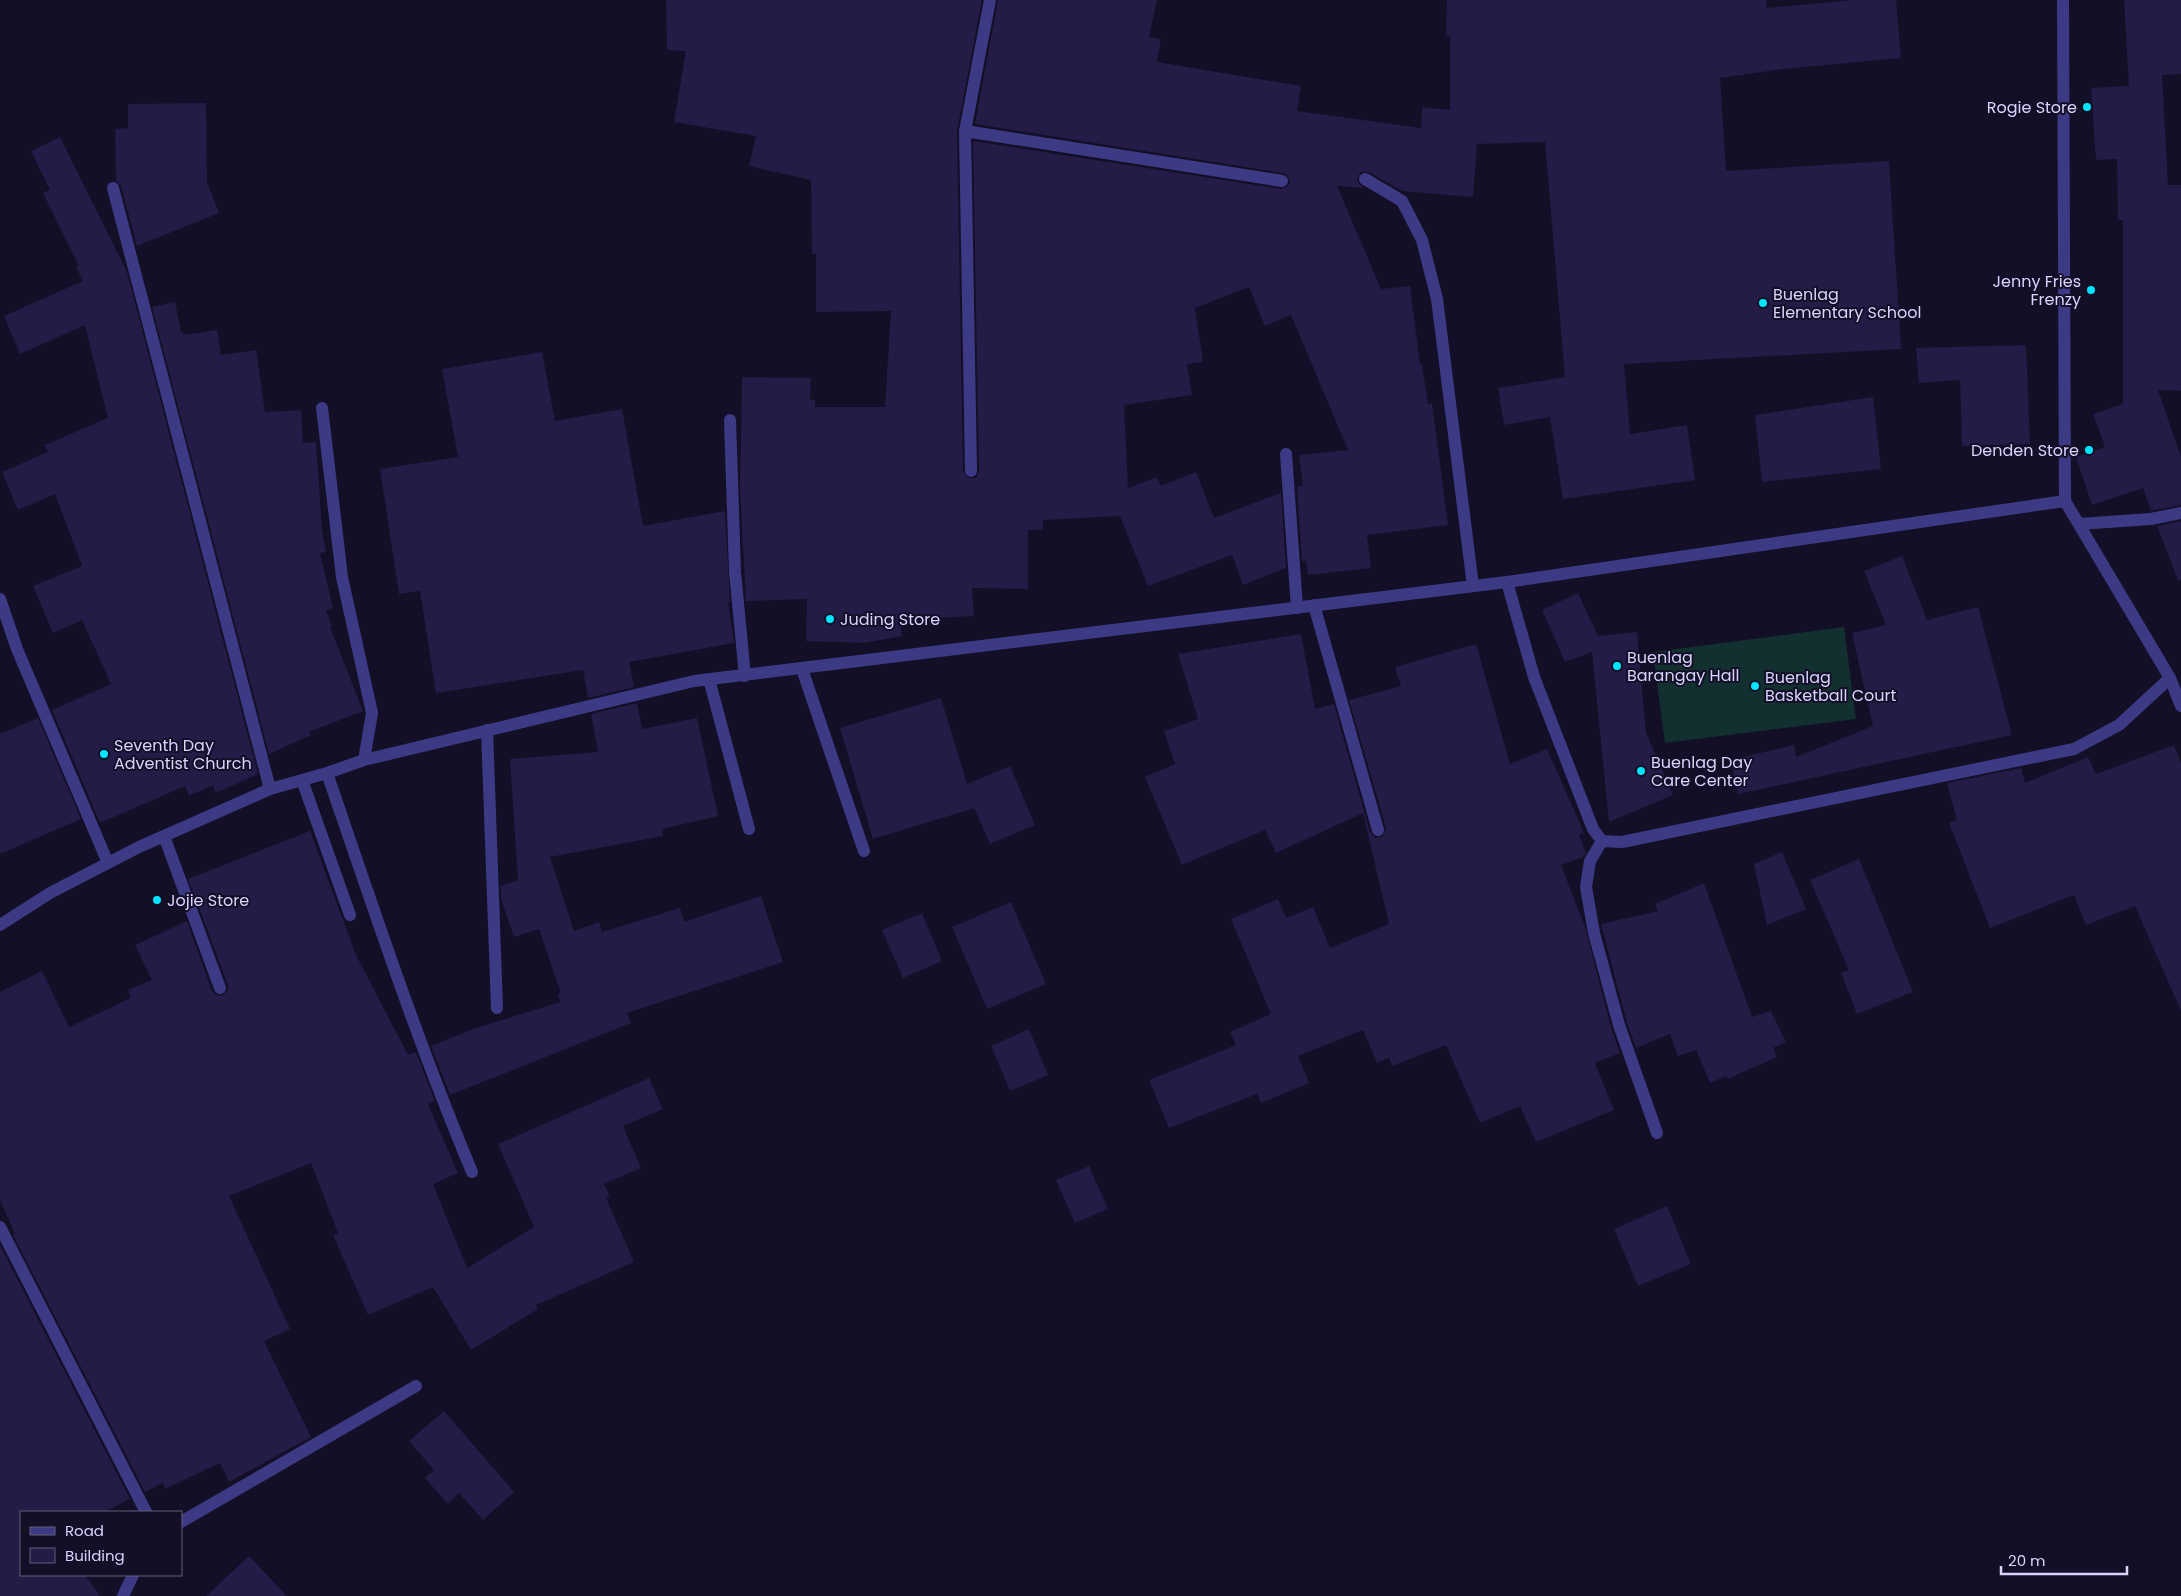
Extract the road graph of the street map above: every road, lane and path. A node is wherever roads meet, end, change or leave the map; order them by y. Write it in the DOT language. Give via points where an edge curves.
graph roads {
  1 [pos="990,0"];
  2 [pos="2063,0"];
  3 [pos="965,131"];
  4 [pos="1365,179"];
  5 [pos="1282,181"];
  6 [pos="112,188"];
  7 [pos="322,408"];
  8 [pos="730,420"];
  9 [pos="1286,454"];
  10 [pos="971,471"];
  11 [pos="2065,501"];
  12 [pos="2181,513"];
  13 [pos="2079,524"];
  14 [pos="1507,582"];
  15 [pos="1473,586"];
  16 [pos="0,599"];
  17 [pos="1314,605"];
  18 [pos="1297,608"];
  19 [pos="802,669"];
  20 [pos="745,676"];
  21 [pos="2170,678"];
  22 [pos="709,679"];
  23 [pos="2181,706"];
  24 [pos="488,730"];
  25 [pos="364,760"];
  26 [pos="327,773"];
  27 [pos="302,780"];
  28 [pos="270,789"];
  29 [pos="749,828"];
  30 [pos="1378,830"];
  31 [pos="164,836"];
  32 [pos="1602,840"];
  33 [pos="864,851"];
  34 [pos="108,863"];
  35 [pos="350,915"];
  36 [pos="0,925"];
  37 [pos="220,988"];
  38 [pos="497,1008"];
  39 [pos="1657,1133"];
  40 [pos="472,1172"];
  41 [pos="0,1227"];
  42 [pos="416,1386"];
  43 [pos="145,1511"];
  44 [pos="182,1521"];
  45 [pos="133,1576"];
  46 [pos="123,1596"];
  1 -- 3 [label="street"];
  2 -- 11 [label="street"];
  3 -- 5 [label="street"];
  3 -- 10 [label="street"];
  4 -- 15 [label="street" via="1402,201 1422,240 1437,299"];
  6 -- 28 [label="street"];
  7 -- 25 [label="street" via="342,577 372,713"];
  8 -- 20 [label="street" via="735,572"];
  9 -- 18 [label="street"];
  11 -- 13 [label="street"];
  11 -- 14 [label="street"];
  12 -- 13 [label="street" via="2152,519"];
  13 -- 21 [label="street"];
  14 -- 15 [label="street"];
  14 -- 32 [label="street" via="1534,677 1593,829"];
  15 -- 17 [label="street"];
  16 -- 34 [label="street" via="17,649"];
  17 -- 18 [label="street"];
  17 -- 30 [label="street"];
  18 -- 19 [label="street"];
  19 -- 20 [label="street"];
  19 -- 33 [label="street"];
  20 -- 22 [label="street"];
  21 -- 23 [label="street"];
  21 -- 32 [label="street" via="2119,725 2074,749 1622,842"];
  22 -- 24 [label="street"];
  22 -- 29 [label="street"];
  24 -- 25 [label="street"];
  24 -- 38 [label="street"];
  25 -- 26 [label="street"];
  26 -- 27 [label="street"];
  26 -- 40 [label="street" via="417,1032"];
  27 -- 28 [label="street"];
  27 -- 35 [label="street"];
  28 -- 31 [label="street"];
  31 -- 34 [label="street"];
  31 -- 37 [label="street"];
  32 -- 39 [label="street" via="1590,861 1586,887 1592,924 1619,1025"];
  34 -- 36 [label="street" via="50,893"];
  41 -- 43 [label="street"];
  42 -- 44 [label="street"];
  45 -- 46 [label="street"];
}
